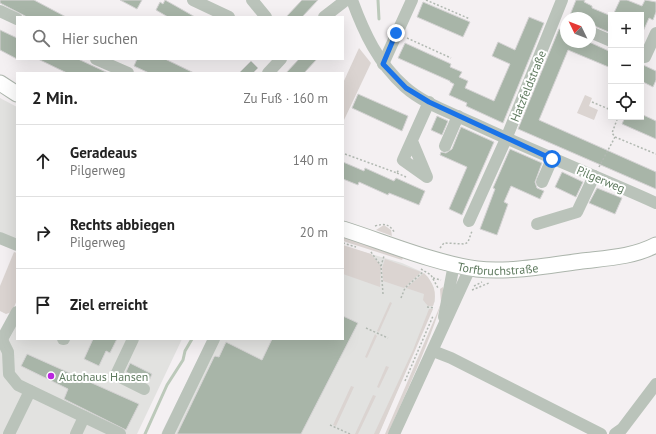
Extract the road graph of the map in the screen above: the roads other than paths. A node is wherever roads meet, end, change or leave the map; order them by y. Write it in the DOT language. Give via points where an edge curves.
graph roads {
  1 [pos="193,0"];
  2 [pos="252,0"];
  3 [pos="346,0"];
  4 [pos="352,0"];
  5 [pos="412,0"];
  6 [pos="562,0"];
  7 [pos="0,11"];
  8 [pos="561,12"];
  9 [pos="227,16"];
  10 [pos="265,16"];
  11 [pos="325,16"];
  12 [pos="16,19"];
  13 [pos="560,21"];
  14 [pos="656,33"];
  15 [pos="596,35"];
  16 [pos="608,40"];
  17 [pos="647,57"];
  18 [pos="98,60"];
  19 [pos="280,60"];
  20 [pos="383,64"];
  21 [pos="126,72"];
  22 [pos="269,72"];
  23 [pos="429,102"];
  24 [pos="458,116"];
  25 [pos="506,139"];
  26 [pos="412,141"];
  27 [pos="445,146"];
  28 [pos="552,159"];
  29 [pos="594,176"];
  30 [pos="542,182"];
  31 [pos="656,203"];
  32 [pos="469,221"];
  33 [pos="537,224"];
  34 [pos="344,229"];
  35 [pos="0,238"];
  36 [pos="16,245"];
  37 [pos="656,245"];
  38 [pos="454,264"];
  39 [pos="470,268"];
  40 [pos="16,314"];
  41 [pos="442,328"];
  42 [pos="134,340"];
  43 [pos="214,340"];
  44 [pos="1,342"];
  45 [pos="433,351"];
  46 [pos="656,384"];
  47 [pos="144,389"];
  48 [pos="30,391"];
  49 [pos="84,417"];
  50 [pos="397,432"];
  51 [pos="9,434"];
  52 [pos="76,434"];
  53 [pos="120,434"];
  54 [pos="168,434"];
  55 [pos="601,434"];
  56 [pos="615,434"];
  1 -- 9 [label="street"];
  2 -- 10 [label="street"];
  3 -- 11 [label="street"];
  4 -- 20 [label="street, Pilgerweg" via="364,32"];
  5 -- 20 [label="street"];
  6 -- 8 [label="street, Hatzfeldstraße"];
  7 -- 12 [label="street"];
  13 -- 25 [label="street, Hatzfeldstraße"];
  14 -- 17 [label="street"];
  15 -- 16 [label="street"];
  18 -- 21 [label="street"];
  19 -- 22 [label="street"];
  20 -- 23 [label="street, Pilgerweg" via="406,88"];
  23 -- 24 [label="street, Pilgerweg"];
  23 -- 26 [label="street"];
  24 -- 25 [label="street, Pilgerweg"];
  24 -- 27 [label="street"];
  25 -- 28 [label="street, Pilgerweg"];
  25 -- 32 [label="street, Hatzfeldstraße"];
  26 -- 26 [label="street" via="427,177 403,160"];
  28 -- 29 [label="street, Pilgerweg"];
  28 -- 30 [label="street"];
  29 -- 31 [label="street, Pilgerweg"];
  29 -- 33 [label="street" via="577,212"];
  34 -- 38 [label="main road, Torfbruchstraße"];
  35 -- 36 [label="street"];
  37 -- 39 [label="main road, Torfbruchstraße" via="628,255 492,270"];
  38 -- 39 [label="main road, Torfbruchstraße"];
  38 -- 41 [label="street"];
  39 -- 41 [label="street"];
  40 -- 44 [label="street"];
  41 -- 45 [label="street"];
  42 -- 47 [label="street" via="116,375"];
  43 -- 54 [label="street"];
  44 -- 48 [label="street" via="8,352 9,374 18,385"];
  45 -- 50 [label="street"];
  45 -- 55 [label="street"];
  46 -- 56 [label="street" via="622,429"];
  48 -- 49 [label="street"];
  48 -- 51 [label="street"];
  49 -- 52 [label="street"];
  49 -- 53 [label="street"];
}
